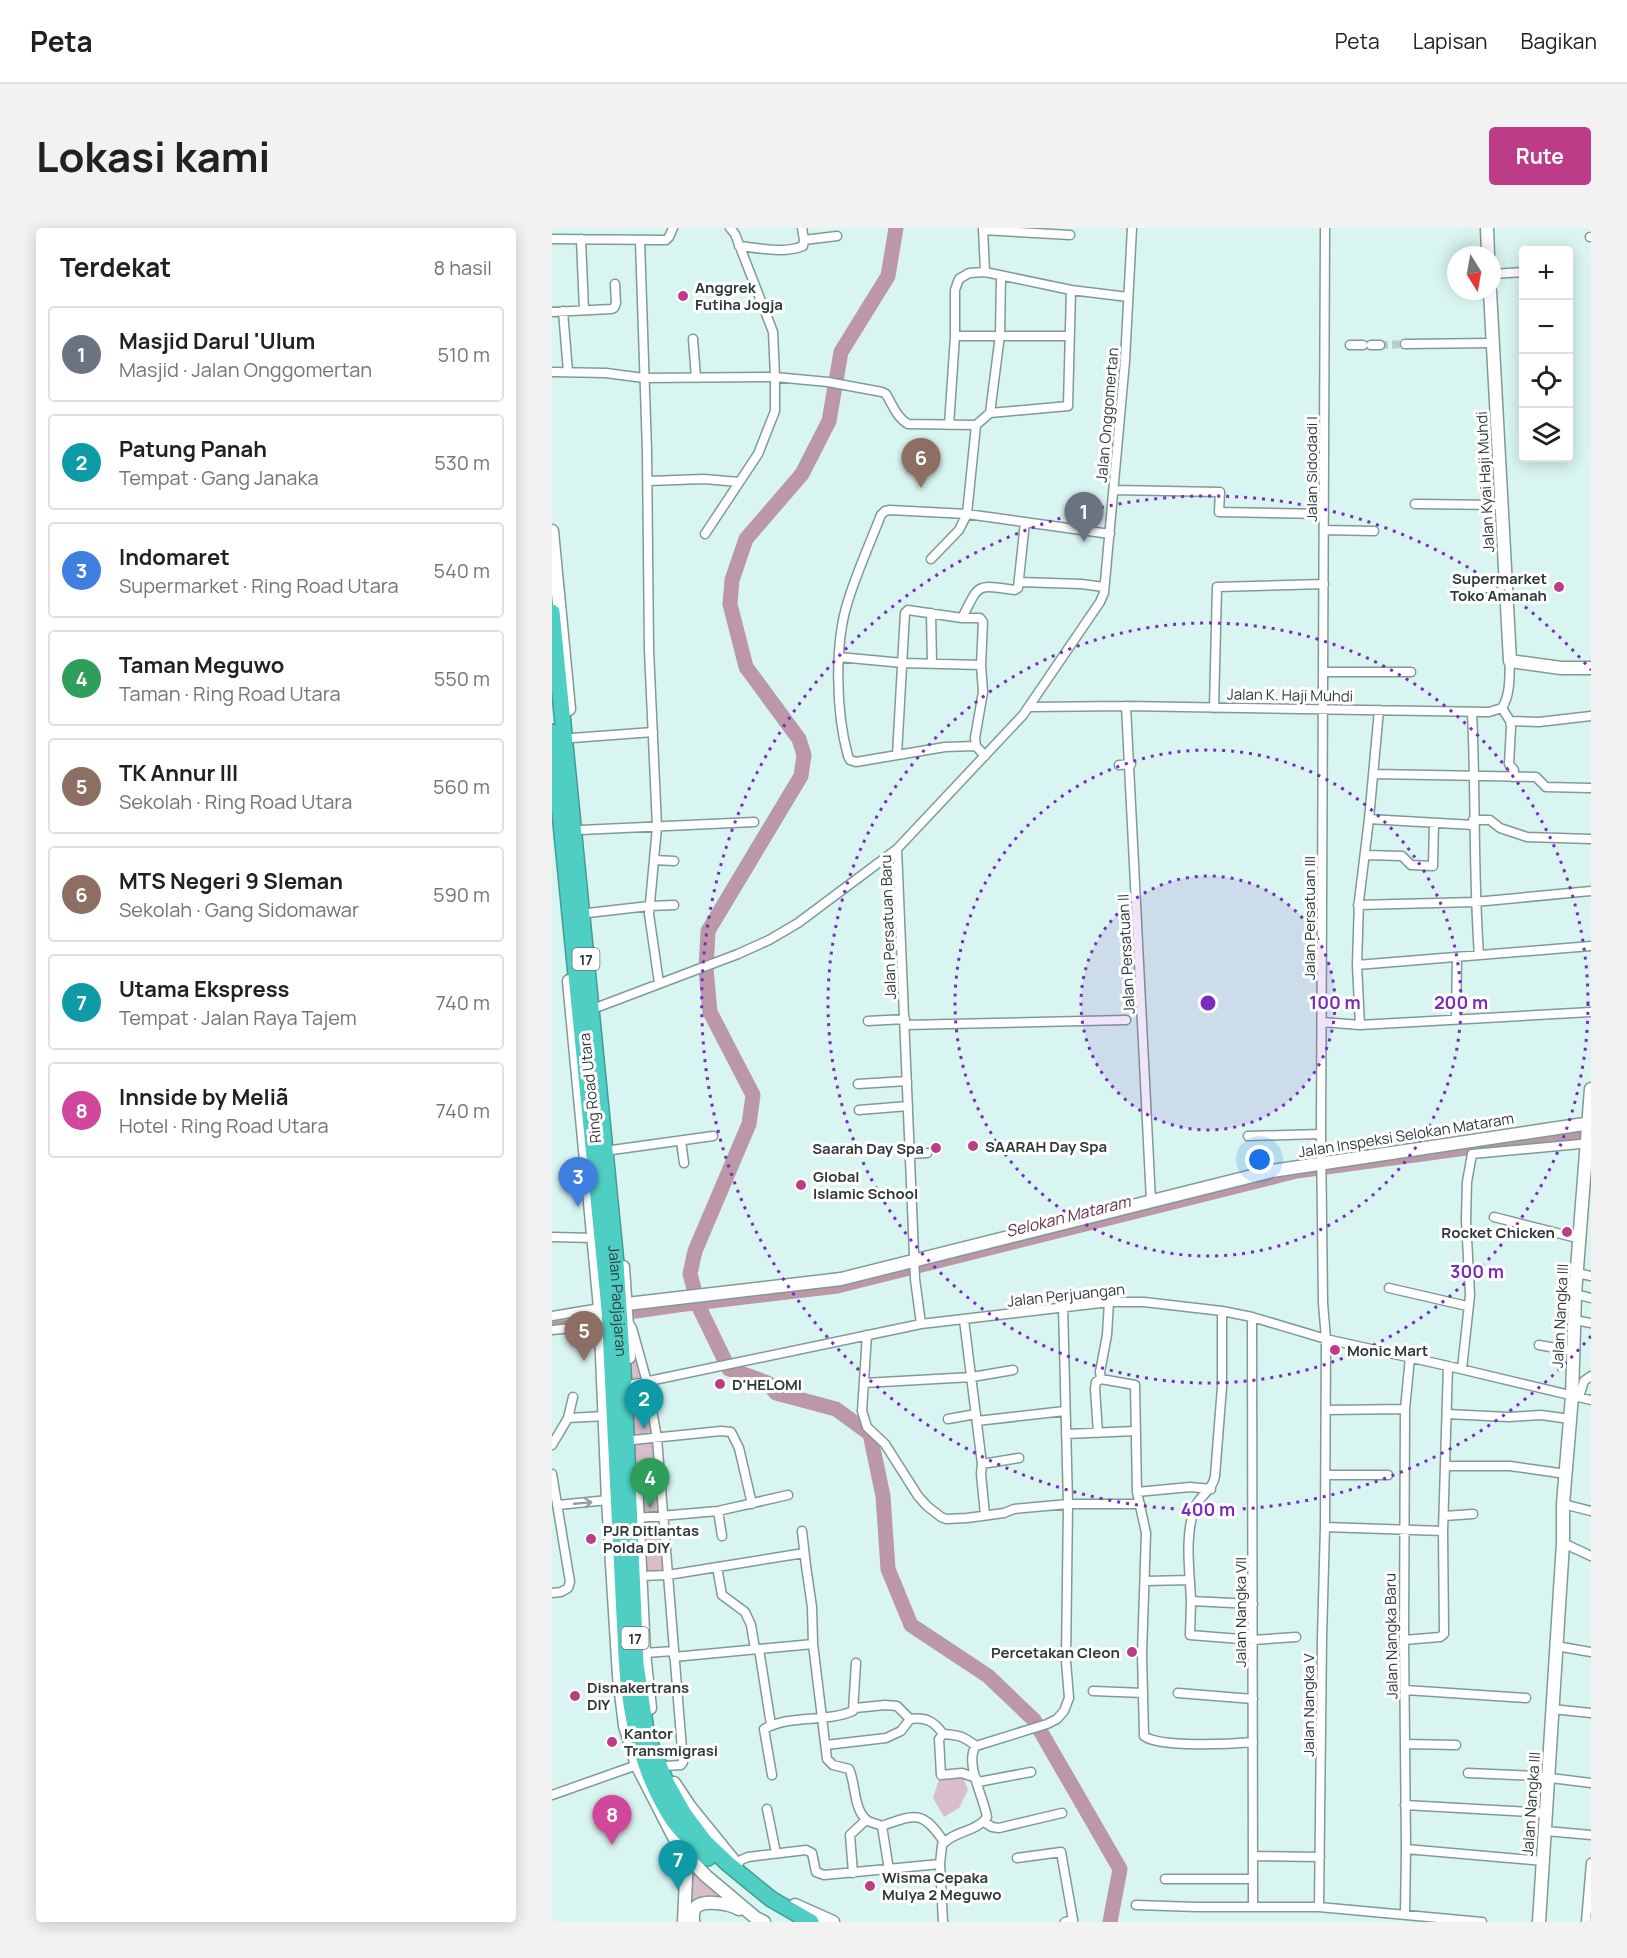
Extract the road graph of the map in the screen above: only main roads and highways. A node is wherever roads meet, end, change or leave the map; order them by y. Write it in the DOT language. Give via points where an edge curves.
graph roads {
  1 [pos="552,612"];
  2 [pos="552,732"];
  3 [pos="603,1241"];
  4 [pos="614,1315"];
  5 [pos="794,1922"];
  6 [pos="811,1922"];
  1 -- 3 [label="highway, Jalan Padjajaran / 17" via="560,659 611,1182"];
  2 -- 3 [label="highway, Jalan Padjajaran / 17"];
  3 -- 4 [label="highway, Jalan Padjajaran / 17" via="610,1264"];
  4 -- 5 [label="highway, Jalan Padjajaran / 17" via="611,1453 629,1699 643,1753 673,1820 696,1846 768,1908"];
  4 -- 6 [label="highway, Jalan Padjajaran / 17" via="638,1614 636,1664 646,1730 667,1784 705,1842 771,1899"];
}
